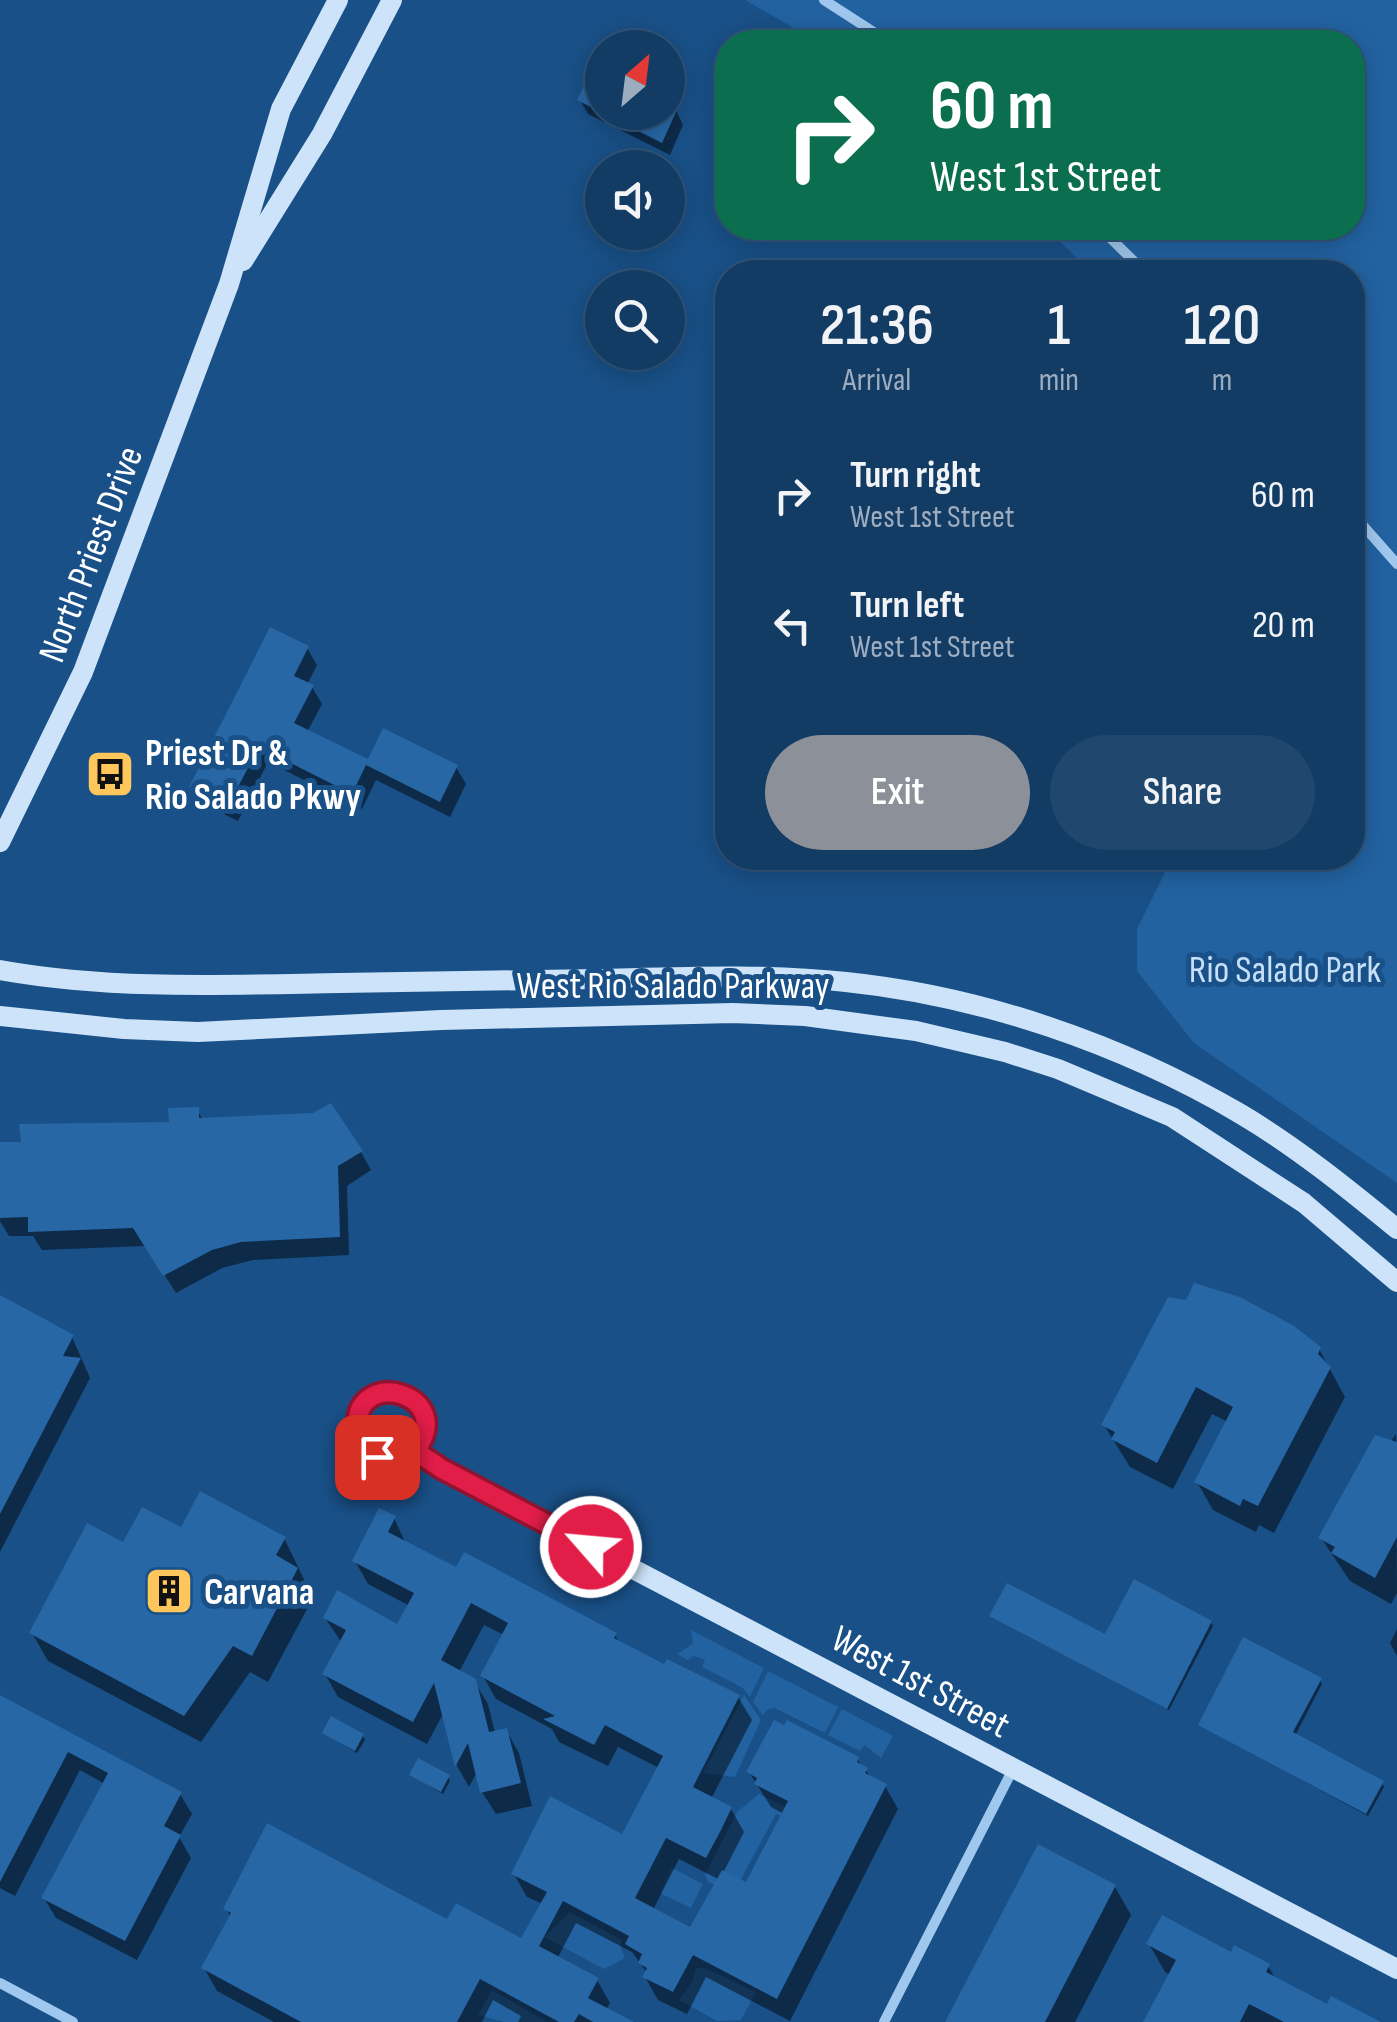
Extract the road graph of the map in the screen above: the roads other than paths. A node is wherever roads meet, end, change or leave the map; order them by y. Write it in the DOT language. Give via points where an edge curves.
graph roads {
  1 [pos="338,0"];
  2 [pos="392,0"];
  3 [pos="824,0"];
  4 [pos="870,30"];
  5 [pos="1112,240"];
  6 [pos="1132,260"];
  7 [pos="229,284"];
  8 [pos="1365,528"];
  9 [pos="1397,564"];
  10 [pos="0,842"];
  11 [pos="0,970"];
  12 [pos="0,1016"];
  13 [pos="1397,1230"];
  14 [pos="1397,1282"];
  15 [pos="415,1451"];
  16 [pos="1013,1769"];
  17 [pos="1397,1968"];
  18 [pos="0,1983"];
  19 [pos="73,2022"];
  20 [pos="884,2022"];
  1 -- 7 [label="main road, North Priest Drive" via="281,109"];
  2 -- 7 [label="main road, North Priest Drive" via="322,134"];
  3 -- 4 [label="street"];
  5 -- 6 [label="street"];
  7 -- 10 [label="main road, North Priest Drive" via="84,672"];
  8 -- 9 [label="street"];
  11 -- 13 [label="main road, West Rio Salado Parkway" via="197,986 749,976 851,982 938,997 1074,1037 1174,1079 1294,1149"];
  12 -- 14 [label="main road, West Rio Salado Parkway" via="198,1032 733,1013 916,1031 1058,1069 1172,1117 1304,1203"];
  15 -- 16 [label="main road, West 1st Street"];
  16 -- 17 [label="main road, West 1st Street"];
  16 -- 20 [label="street"];
  18 -- 19 [label="street"];
}
